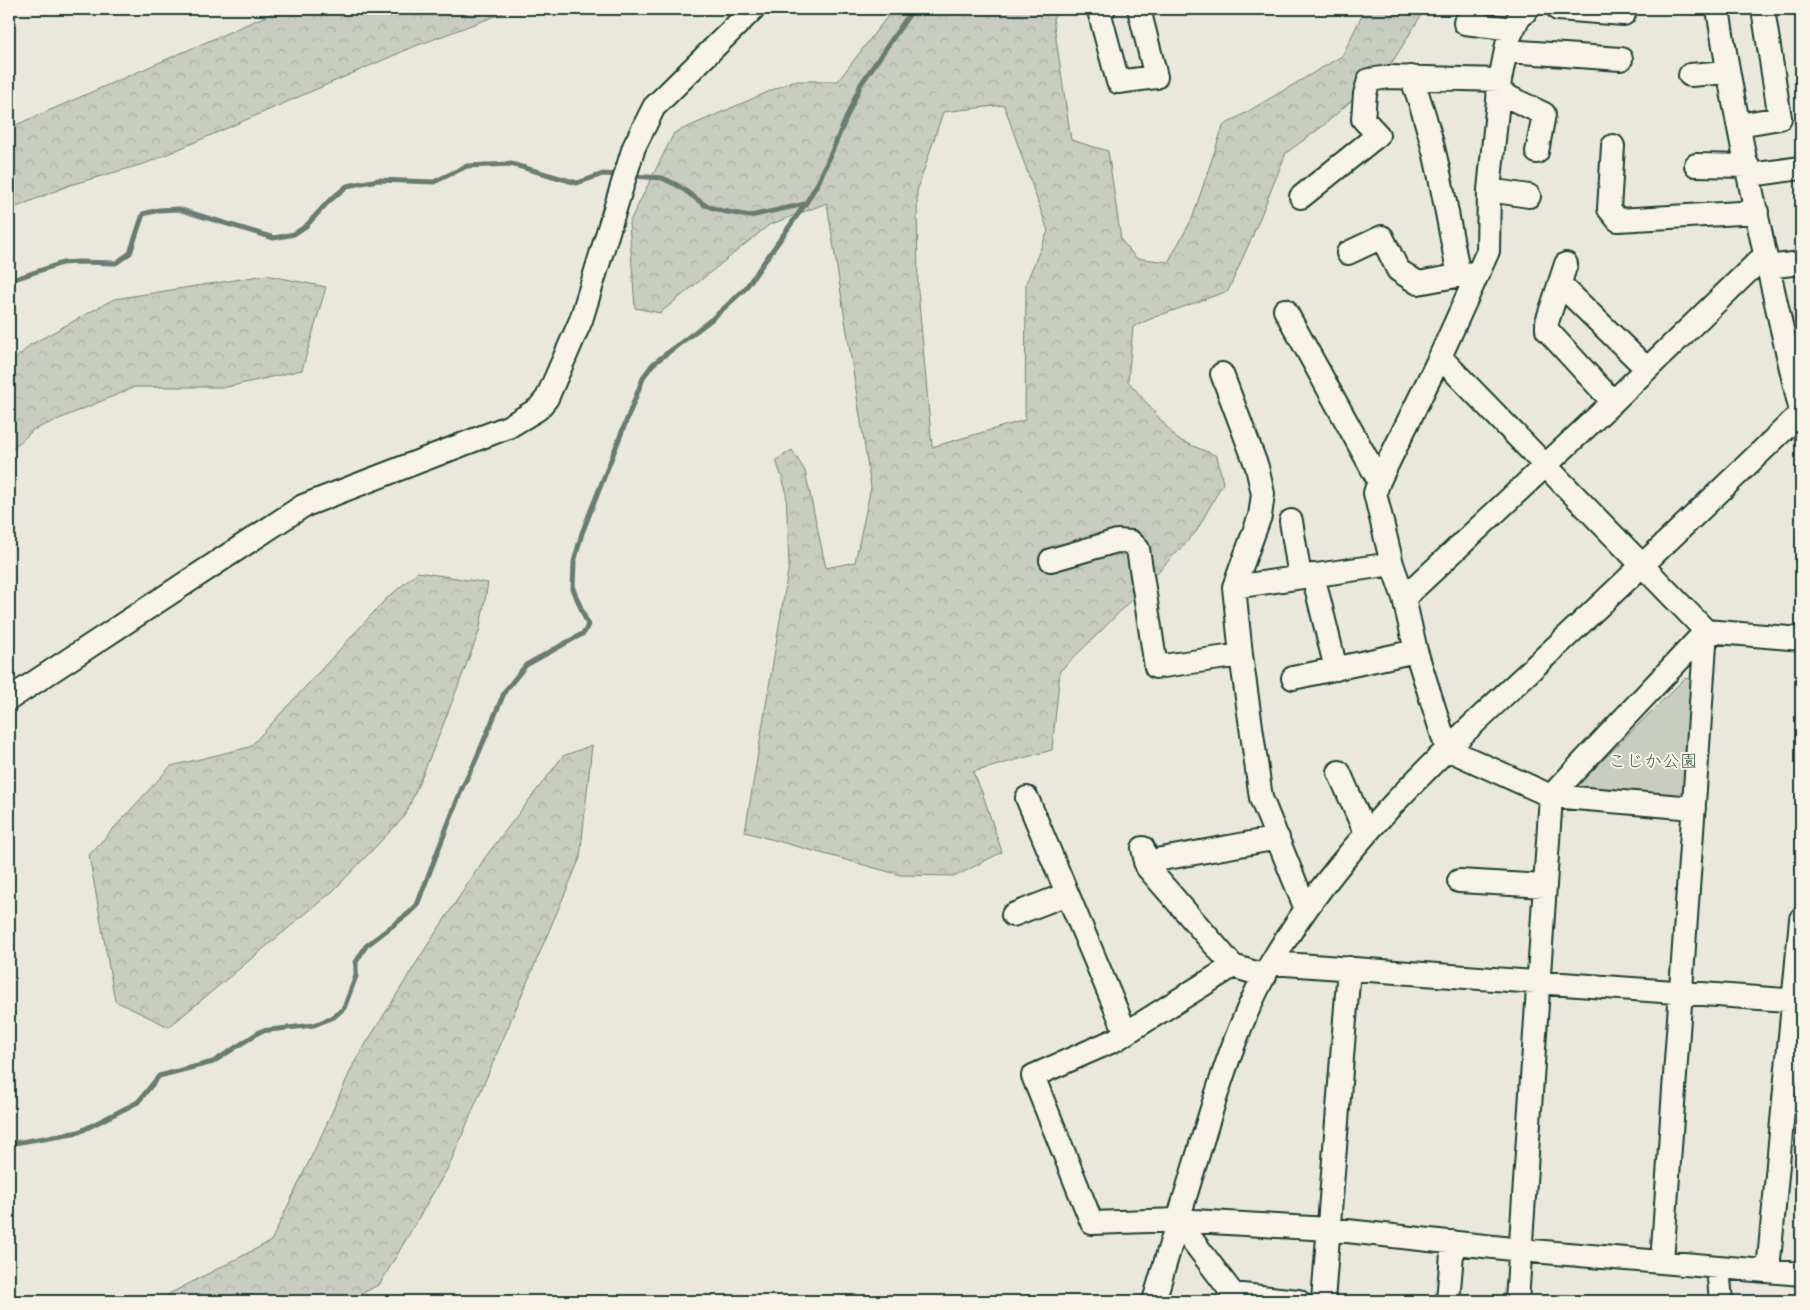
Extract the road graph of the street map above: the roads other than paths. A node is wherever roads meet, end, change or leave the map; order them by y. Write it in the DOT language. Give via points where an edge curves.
graph roads {
  1 [pos="753,9"];
  2 [pos="1104,9"];
  3 [pos="1139,9"];
  4 [pos="1528,9"];
  5 [pos="1558,9"];
  6 [pos="1718,9"];
  7 [pos="1764,9"];
  8 [pos="1624,14"];
  9 [pos="1465,23"];
  10 [pos="1513,28"];
  11 [pos="1506,51"];
  12 [pos="1621,59"];
  13 [pos="1728,72"];
  14 [pos="1690,75"];
  15 [pos="1411,77"];
  16 [pos="1499,86"];
  17 [pos="1739,125"];
  18 [pos="1614,146"];
  19 [pos="1537,152"];
  20 [pos="1696,165"];
  21 [pos="1801,168"];
  22 [pos="1749,170"];
  23 [pos="1489,190"];
  24 [pos="1529,196"];
  25 [pos="1301,197"];
  26 [pos="1757,212"];
  27 [pos="1348,253"];
  28 [pos="1766,261"];
  29 [pos="1801,263"];
  30 [pos="1469,274"];
  31 [pos="1285,310"];
  32 [pos="1440,357"];
  33 [pos="1647,369"];
  34 [pos="1222,374"];
  35 [pos="1613,402"];
  36 [pos="1801,412"];
  37 [pos="1801,418"];
  38 [pos="1801,434"];
  39 [pos="1545,466"];
  40 [pos="1379,481"];
  41 [pos="1291,521"];
  42 [pos="1051,560"];
  43 [pos="1392,564"];
  44 [pos="1642,566"];
  45 [pos="1306,576"];
  46 [pos="1234,587"];
  47 [pos="1404,598"];
  48 [pos="1706,632"];
  49 [pos="1801,639"];
  50 [pos="1416,652"];
  51 [pos="1241,655"];
  52 [pos="1336,669"];
  53 [pos="1293,678"];
  54 [pos="9,699"];
  55 [pos="1447,749"];
  56 [pos="1339,772"];
  57 [pos="1551,796"];
  58 [pos="1026,798"];
  59 [pos="1694,808"];
  60 [pos="1366,834"];
  61 [pos="1278,838"];
  62 [pos="1458,880"];
  63 [pos="1545,886"];
  64 [pos="1067,894"];
  65 [pos="1306,909"];
  66 [pos="1013,915"];
  67 [pos="1801,919"];
  68 [pos="1233,966"];
  69 [pos="1349,968"];
  70 [pos="1268,969"];
  71 [pos="1539,982"];
  72 [pos="1681,992"];
  73 [pos="1797,1001"];
  74 [pos="1126,1033"];
  75 [pos="1177,1220"];
  76 [pos="1329,1229"];
  77 [pos="1452,1242"];
  78 [pos="1521,1250"];
  79 [pos="1662,1262"];
  80 [pos="1718,1267"];
  81 [pos="1768,1271"];
  82 [pos="1801,1274"];
  83 [pos="1154,1301"];
  84 [pos="1298,1301"];
  85 [pos="1324,1301"];
  86 [pos="1448,1301"];
  87 [pos="1517,1301"];
  88 [pos="1721,1301"];
  1 -- 54 [label="street" via="654,107 634,147 581,320 547,398 538,409 508,427 303,506"];
  2 -- 3 [label="street" via="1099,11 1118,82 1156,78"];
  4 -- 10 [label="street"];
  5 -- 8 [label="street"];
  6 -- 13 [label="street"];
  7 -- 17 [label="street" via="1780,118"];
  9 -- 10 [label="street"];
  10 -- 11 [label="street"];
  11 -- 12 [label="street"];
  11 -- 16 [label="street"];
  13 -- 14 [label="street"];
  13 -- 17 [label="street"];
  15 -- 16 [label="street"];
  15 -- 25 [label="street" via="1369,80 1362,119 1378,136"];
  15 -- 30 [label="street"];
  16 -- 19 [label="street" via="1544,114"];
  16 -- 23 [label="street"];
  17 -- 22 [label="street"];
  18 -- 26 [label="street" via="1609,209 1618,220"];
  20 -- 22 [label="street"];
  21 -- 22 [label="street"];
  22 -- 26 [label="street"];
  23 -- 24 [label="street"];
  23 -- 30 [label="street" via="1488,251"];
  26 -- 28 [label="street"];
  27 -- 30 [label="street" via="1382,237 1398,270 1418,283"];
  28 -- 29 [label="street"];
  28 -- 33 [label="street"];
  28 -- 36 [label="street"];
  30 -- 32 [label="street"];
  31 -- 40 [label="street"];
  32 -- 39 [label="street"];
  32 -- 40 [label="street"];
  33 -- 35 [label="street"];
  33 -- 35 [label="street" via="1563,274 1546,322 1548,330"];
  34 -- 46 [label="street" via="1258,467 1264,494 1260,516"];
  35 -- 39 [label="street"];
  36 -- 44 [label="street"];
  37 -- 38 [label="street"];
  39 -- 44 [label="street"];
  39 -- 47 [label="street"];
  40 -- 43 [label="street" via="1375,493"];
  41 -- 45 [label="street"];
  42 -- 51 [label="street" via="1117,541 1131,542 1138,549 1156,667"];
  43 -- 45 [label="street"];
  43 -- 47 [label="street"];
  44 -- 48 [label="street"];
  44 -- 55 [label="street"];
  45 -- 46 [label="street"];
  45 -- 52 [label="street"];
  46 -- 51 [label="street"];
  47 -- 50 [label="street"];
  48 -- 49 [label="street"];
  48 -- 57 [label="street"];
  48 -- 59 [label="street"];
  50 -- 52 [label="street"];
  50 -- 55 [label="street"];
  51 -- 61 [label="street" via="1262,798"];
  52 -- 53 [label="street"];
  55 -- 57 [label="street"];
  55 -- 60 [label="street"];
  56 -- 60 [label="street"];
  57 -- 59 [label="street"];
  57 -- 63 [label="street"];
  58 -- 64 [label="street"];
  59 -- 72 [label="street"];
  60 -- 65 [label="street"];
  61 -- 65 [label="street"];
  61 -- 68 [label="street" via="1144,855 1146,867"];
  62 -- 63 [label="street"];
  63 -- 71 [label="street"];
  64 -- 66 [label="street"];
  64 -- 74 [label="street"];
  65 -- 70 [label="street"];
  67 -- 73 [label="street"];
  68 -- 70 [label="street"];
  68 -- 74 [label="street"];
  69 -- 70 [label="street"];
  69 -- 71 [label="street"];
  69 -- 76 [label="street"];
  70 -- 75 [label="street" via="1235,1042"];
  71 -- 72 [label="street"];
  71 -- 78 [label="street"];
  72 -- 73 [label="street"];
  72 -- 79 [label="street"];
  73 -- 81 [label="street"];
  74 -- 75 [label="street" via="1033,1076 1092,1224"];
  75 -- 76 [label="street"];
  75 -- 83 [label="street"];
  75 -- 84 [label="street" via="1233,1294"];
  76 -- 77 [label="street"];
  76 -- 85 [label="street"];
  77 -- 78 [label="street"];
  77 -- 86 [label="street"];
  78 -- 79 [label="street"];
  78 -- 87 [label="street"];
  79 -- 80 [label="street"];
  80 -- 81 [label="street"];
  80 -- 88 [label="street"];
  81 -- 82 [label="street"];
}
